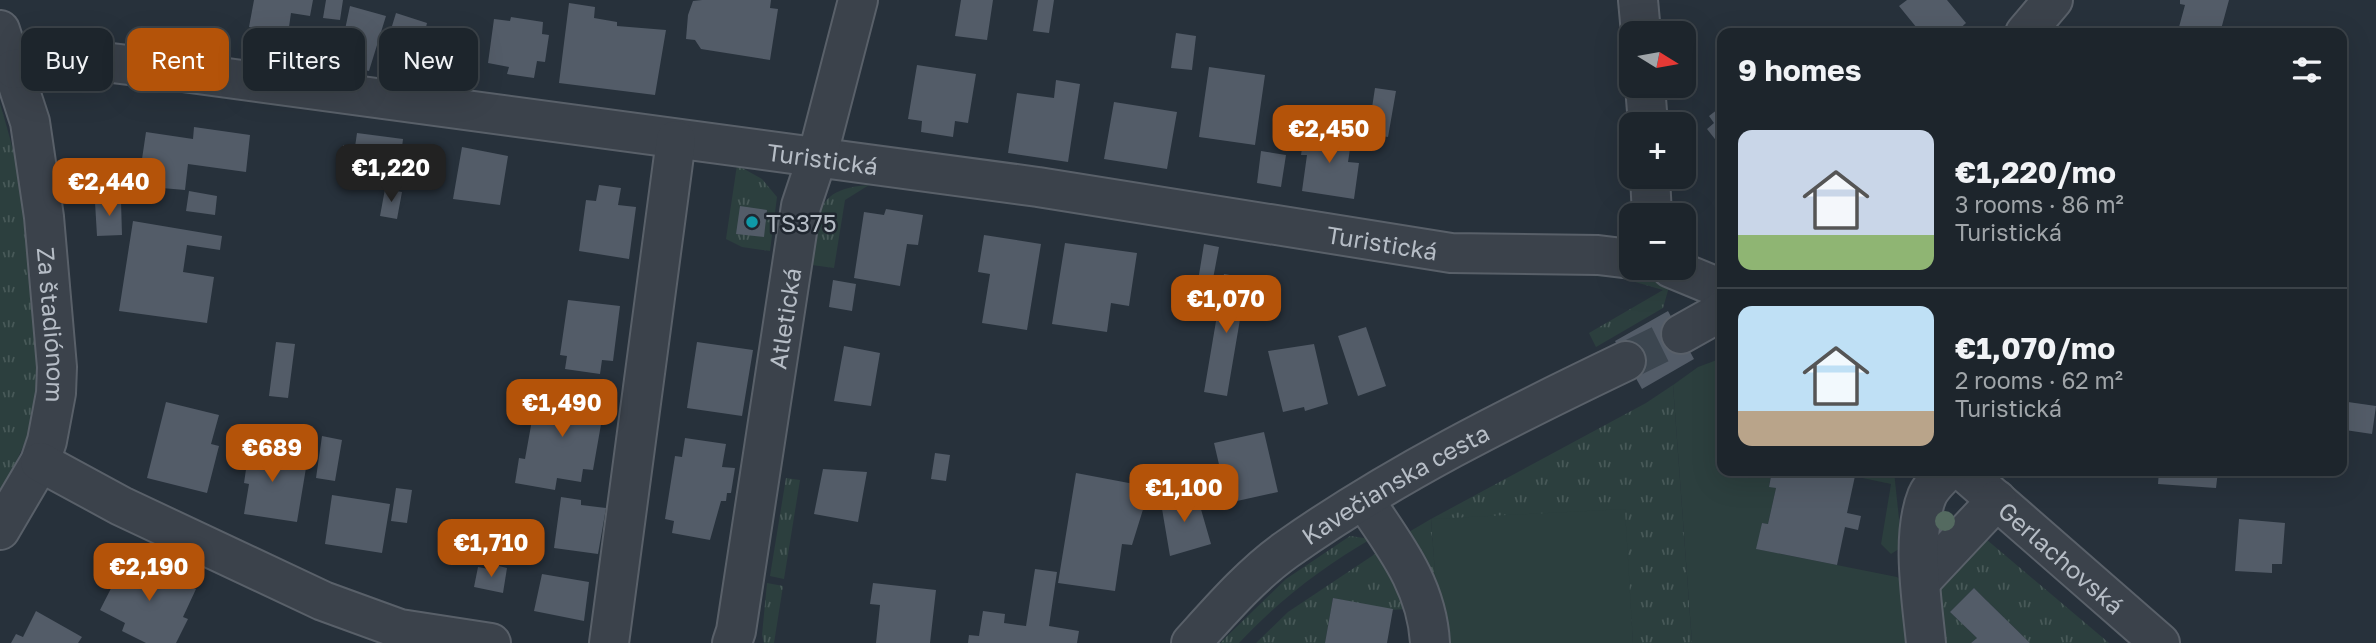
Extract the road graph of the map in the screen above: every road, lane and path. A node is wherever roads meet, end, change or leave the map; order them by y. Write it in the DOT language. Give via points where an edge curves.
graph roads {
  1 [pos="858,0"];
  2 [pos="1638,0"];
  3 [pos="2054,12"];
  4 [pos="1640,21"];
  5 [pos="2032,28"];
  6 [pos="0,30"];
  7 [pos="14,68"];
  8 [pos="676,140"];
  9 [pos="817,158"];
  10 [pos="1619,258"];
  11 [pos="1696,278"];
  12 [pos="1717,287"];
  13 [pos="1717,314"];
  14 [pos="1681,334"];
  15 [pos="1626,361"];
  16 [pos="40,462"];
  17 [pos="1943,476"];
  18 [pos="1969,476"];
  19 [pos="1364,500"];
  20 [pos="1997,500"];
  21 [pos="0,530"];
  22 [pos="1921,581"];
  23 [pos="398,636"];
  24 [pos="491,643"];
  25 [pos="609,643"];
  26 [pos="732,643"];
  27 [pos="1191,643"];
  28 [pos="1430,643"];
  29 [pos="1926,643"];
  30 [pos="2160,643"];
  1 -- 9 [label="street, Atletická"];
  2 -- 4 [label="street"];
  3 -- 5 [label="street"];
  6 -- 7 [label="street, Za štadiónom"];
  7 -- 8 [label="street, Turistická" via="79,59"];
  7 -- 16 [label="street, Za štadiónom" via="30,121 54,317 56,393"];
  8 -- 9 [label="street, Turistická"];
  8 -- 25 [label="street"];
  9 -- 10 [label="street, Turistická" via="1175,207 1451,253"];
  9 -- 26 [label="street, Atletická" via="801,206"];
  11 -- 12 [label="street"];
  13 -- 14 [label="street"];
  15 -- 19 [label="street, Kavečianska cesta" via="1422,464"];
  16 -- 21 [label="street, Za štadiónom"];
  16 -- 23 [label="street" via="121,506"];
  17 -- 22 [label="street" via="1925,504"];
  18 -- 20 [label="street, Gerlachovská"];
  19 -- 27 [label="street, Kavečianska cesta" via="1285,551"];
  19 -- 28 [label="street" via="1418,585"];
  20 -- 22 [label="street"];
  20 -- 30 [label="street, Gerlachovská"];
  22 -- 29 [label="street"];
  23 -- 24 [label="street"];
}
